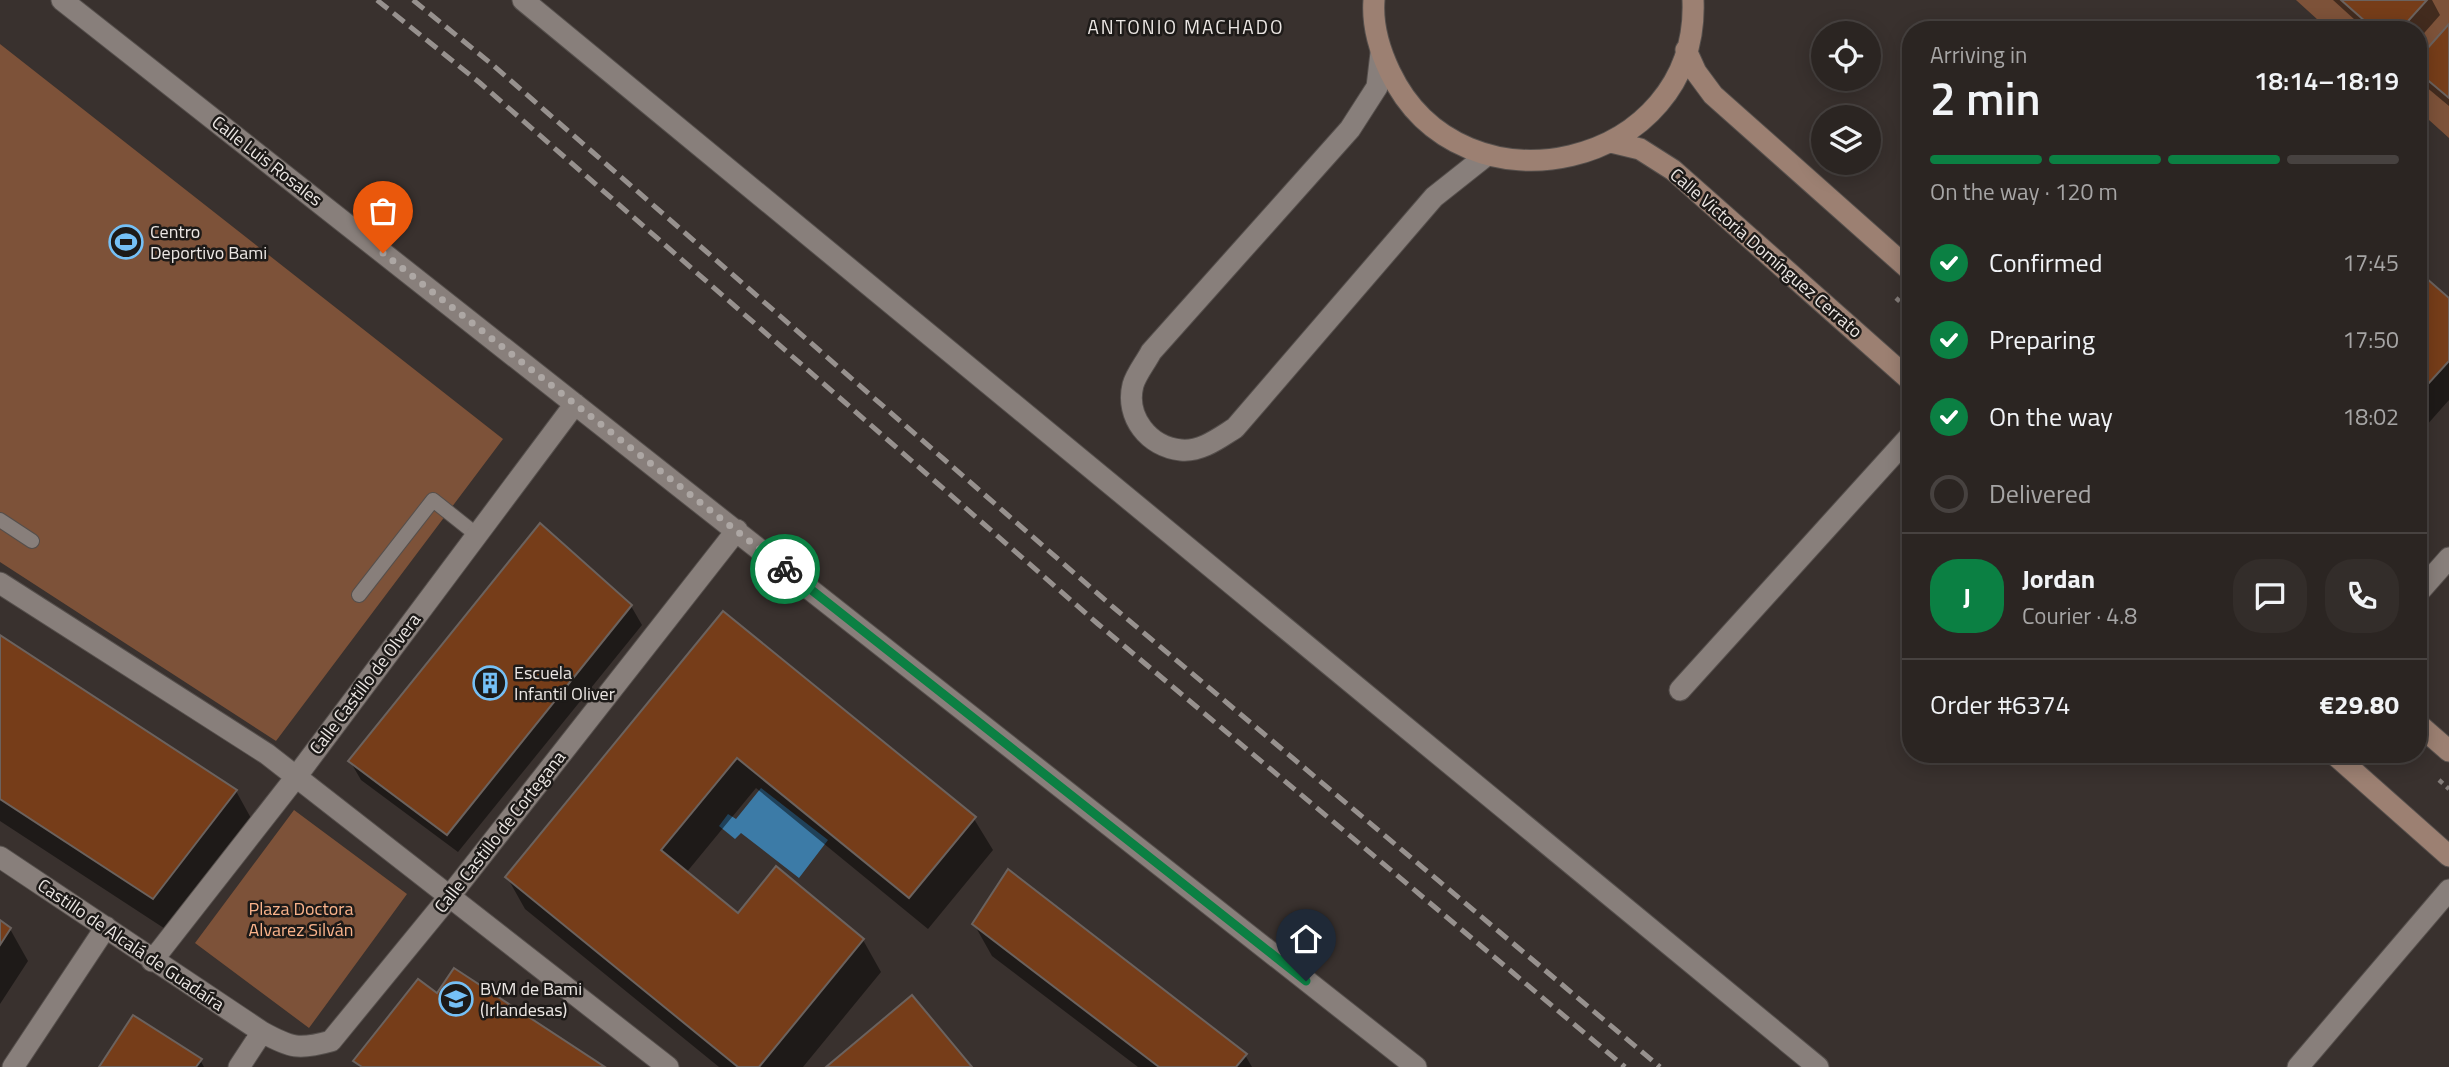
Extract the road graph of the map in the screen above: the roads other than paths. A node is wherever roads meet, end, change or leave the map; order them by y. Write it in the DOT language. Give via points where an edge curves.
graph roads {
  1 [pos="62,0"];
  2 [pos="523,0"];
  3 [pos="1374,0"];
  4 [pos="1693,0"];
  5 [pos="1686,50"];
  6 [pos="1381,53"];
  7 [pos="1611,142"];
  8 [pos="1487,155"];
  9 [pos="1902,263"];
  10 [pos="1902,373"];
  11 [pos="575,404"];
  12 [pos="1902,445"];
  13 [pos="0,520"];
  14 [pos="737,530"];
  15 [pos="477,535"];
  16 [pos="32,541"];
  17 [pos="2449,558"];
  18 [pos="0,583"];
  19 [pos="2427,583"];
  20 [pos="359,595"];
  21 [pos="1680,690"];
  22 [pos="2427,732"];
  23 [pos="2449,751"];
  24 [pos="2344,763"];
  25 [pos="296,777"];
  26 [pos="2449,856"];
  27 [pos="0,858"];
  28 [pos="2449,890"];
  29 [pos="450,897"];
  30 [pos="106,927"];
  31 [pos="152,961"];
  32 [pos="262,1032"];
  33 [pos="13,1067"];
  34 [pos="239,1067"];
  35 [pos="668,1067"];
  36 [pos="1416,1067"];
  37 [pos="1818,1067"];
  38 [pos="2298,1067"];
  1 -- 11 [label="street, Calle Luis Rosales"];
  2 -- 37 [label="street"];
  3 -- 6 [label="street"];
  4 -- 5 [label="street"];
  5 -- 7 [label="street" via="1671,83 1650,112"];
  5 -- 9 [label="street" via="1713,95"];
  6 -- 8 [label="street" via="1398,88 1422,117 1452,140"];
  6 -- 8 [label="street" via="1377,87 1350,129 1152,352 1133,384 1131,408 1141,428 1159,444 1182,450 1210,444 1235,428 1434,197"];
  7 -- 8 [label="street" via="1582,155 1550,161"];
  7 -- 10 [label="street, Calle Victoria Domínguez Cerrato" via="1640,149 1673,170"];
  11 -- 14 [label="street, Calle Luis Rosales"];
  11 -- 15 [label="street, Calle Castillo de Olvera"];
  12 -- 21 [label="street"];
  13 -- 16 [label="lane"];
  14 -- 29 [label="street, Calle Castillo de Cortegana"];
  14 -- 36 [label="street, Calle Luis Rosales"];
  15 -- 20 [label="lane" via="433,500"];
  15 -- 25 [label="street, Calle Castillo de Olvera"];
  17 -- 19 [label="street"];
  18 -- 25 [label="street"];
  22 -- 23 [label="street"];
  24 -- 26 [label="street"];
  25 -- 29 [label="street"];
  25 -- 31 [label="street, Calle Castillo de Olvera"];
  27 -- 30 [label="street, Castillo de Alcalá de Guadaíra"];
  28 -- 38 [label="street"];
  29 -- 32 [label="street, Calle Castillo de Cortegana" via="331,1041 289,1047"];
  29 -- 35 [label="street"];
  30 -- 31 [label="street, Castillo de Alcalá de Guadaíra"];
  30 -- 33 [label="street"];
  31 -- 32 [label="street, Castillo de Alcalá de Guadaíra"];
  32 -- 34 [label="street"];
}
